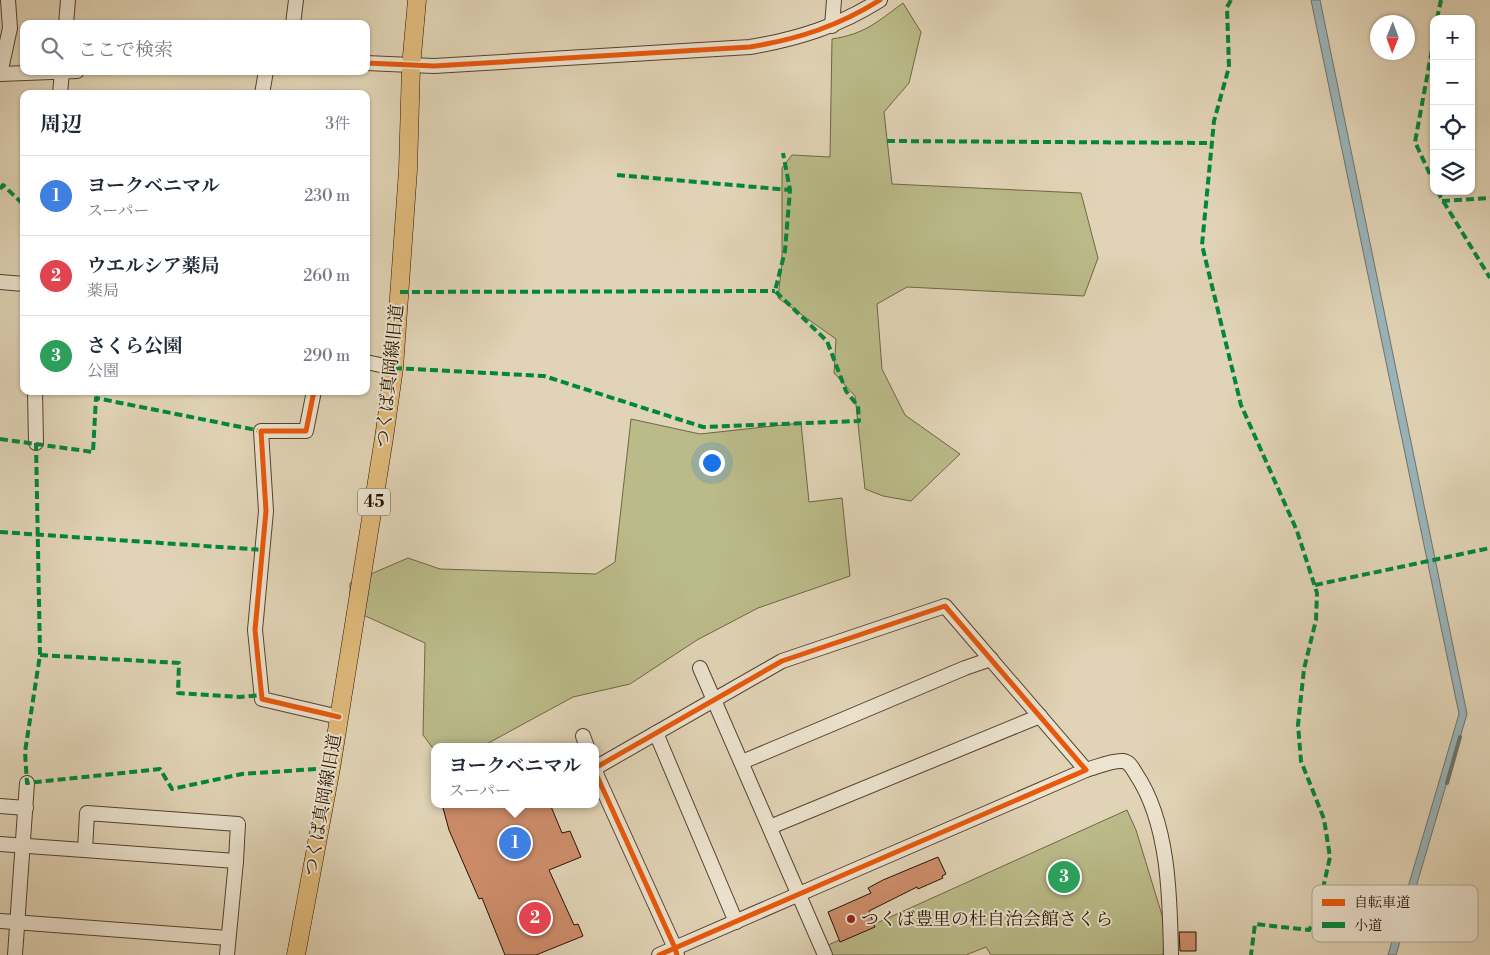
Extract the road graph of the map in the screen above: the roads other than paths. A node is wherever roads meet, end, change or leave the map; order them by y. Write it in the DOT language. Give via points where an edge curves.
graph roads {
  1 [pos="8,0"];
  2 [pos="296,0"];
  3 [pos="417,0"];
  4 [pos="834,0"];
  5 [pos="880,0"];
  6 [pos="63,2"];
  7 [pos="65,20"];
  8 [pos="294,20"];
  9 [pos="832,26"];
  10 [pos="370,63"];
  11 [pos="411,67"];
  12 [pos="20,73"];
  13 [pos="0,74"];
  14 [pos="62,75"];
  15 [pos="265,75"];
  16 [pos="60,90"];
  17 [pos="263,90"];
  18 [pos="0,282"];
  19 [pos="20,284"];
  20 [pos="370,363"];
  21 [pos="394,368"];
  22 [pos="34,395"];
  23 [pos="313,395"];
  24 [pos="36,443"];
  25 [pos="991,659"];
  26 [pos="700,668"];
  27 [pos="715,700"];
  28 [pos="1040,716"];
  29 [pos="339,717"];
  30 [pos="656,734"];
  31 [pos="742,762"];
  32 [pos="599,766"];
  33 [pos="1086,770"];
  34 [pos="599,777"];
  35 [pos="27,783"];
  36 [pos="0,806"];
  37 [pos="26,808"];
  38 [pos="770,827"];
  39 [pos="0,844"];
  40 [pos="24,846"];
  41 [pos="84,850"];
  42 [pos="236,861"];
  43 [pos="798,895"];
  44 [pos="0,921"];
  45 [pos="736,922"];
  46 [pos="18,923"];
  47 [pos="228,938"];
  48 [pos="676,952"];
  49 [pos="15,955"];
  50 [pos="227,955"];
  51 [pos="296,955"];
  52 [pos="659,955"];
  53 [pos="825,955"];
  54 [pos="1171,955"];
  1 -- 13 [label="street" via="10,28"];
  2 -- 8 [label="street"];
  3 -- 11 [label="main road, つくば真岡線旧道 / 45"];
  4 -- 9 [label="street"];
  5 -- 9 [label="street"];
  6 -- 7 [label="street"];
  9 -- 11 [label="street" via="793,40 733,49"];
  10 -- 11 [label="street"];
  11 -- 21 [label="main road, つくば真岡線旧道 / 45" via="408,170"];
  12 -- 13 [label="street"];
  14 -- 16 [label="street"];
  15 -- 17 [label="street"];
  18 -- 19 [label="street"];
  20 -- 21 [label="street"];
  21 -- 29 [label="main road, つくば真岡線旧道 / 45"];
  22 -- 24 [label="street"];
  23 -- 29 [label="street" via="306,431 261,431 266,511 255,630 262,699"];
  25 -- 27 [label="street" via="945,606 782,661"];
  25 -- 28 [label="street"];
  25 -- 31 [label="street"];
  26 -- 27 [label="street"];
  27 -- 30 [label="street"];
  27 -- 31 [label="street"];
  28 -- 33 [label="street"];
  28 -- 38 [label="street"];
  29 -- 51 [label="main road, つくば真岡線旧道 / 45"];
  30 -- 32 [label="street"];
  30 -- 45 [label="street"];
  31 -- 38 [label="street"];
  33 -- 43 [label="street"];
  33 -- 54 [label="street" via="1123,761 1129,763 1144,786 1153,810 1167,874"];
  34 -- 48 [label="street"];
  35 -- 37 [label="street"];
  36 -- 37 [label="street"];
  37 -- 40 [label="street"];
  38 -- 43 [label="street"];
  39 -- 40 [label="street"];
  40 -- 41 [label="street"];
  40 -- 46 [label="street"];
  41 -- 42 [label="street"];
  41 -- 42 [label="street" via="87,813 238,824"];
  42 -- 47 [label="street"];
  43 -- 45 [label="street"];
  43 -- 53 [label="street"];
  44 -- 46 [label="street"];
  45 -- 48 [label="street"];
  46 -- 47 [label="street"];
  46 -- 49 [label="street"];
  47 -- 50 [label="street"];
  48 -- 52 [label="street"];
}
